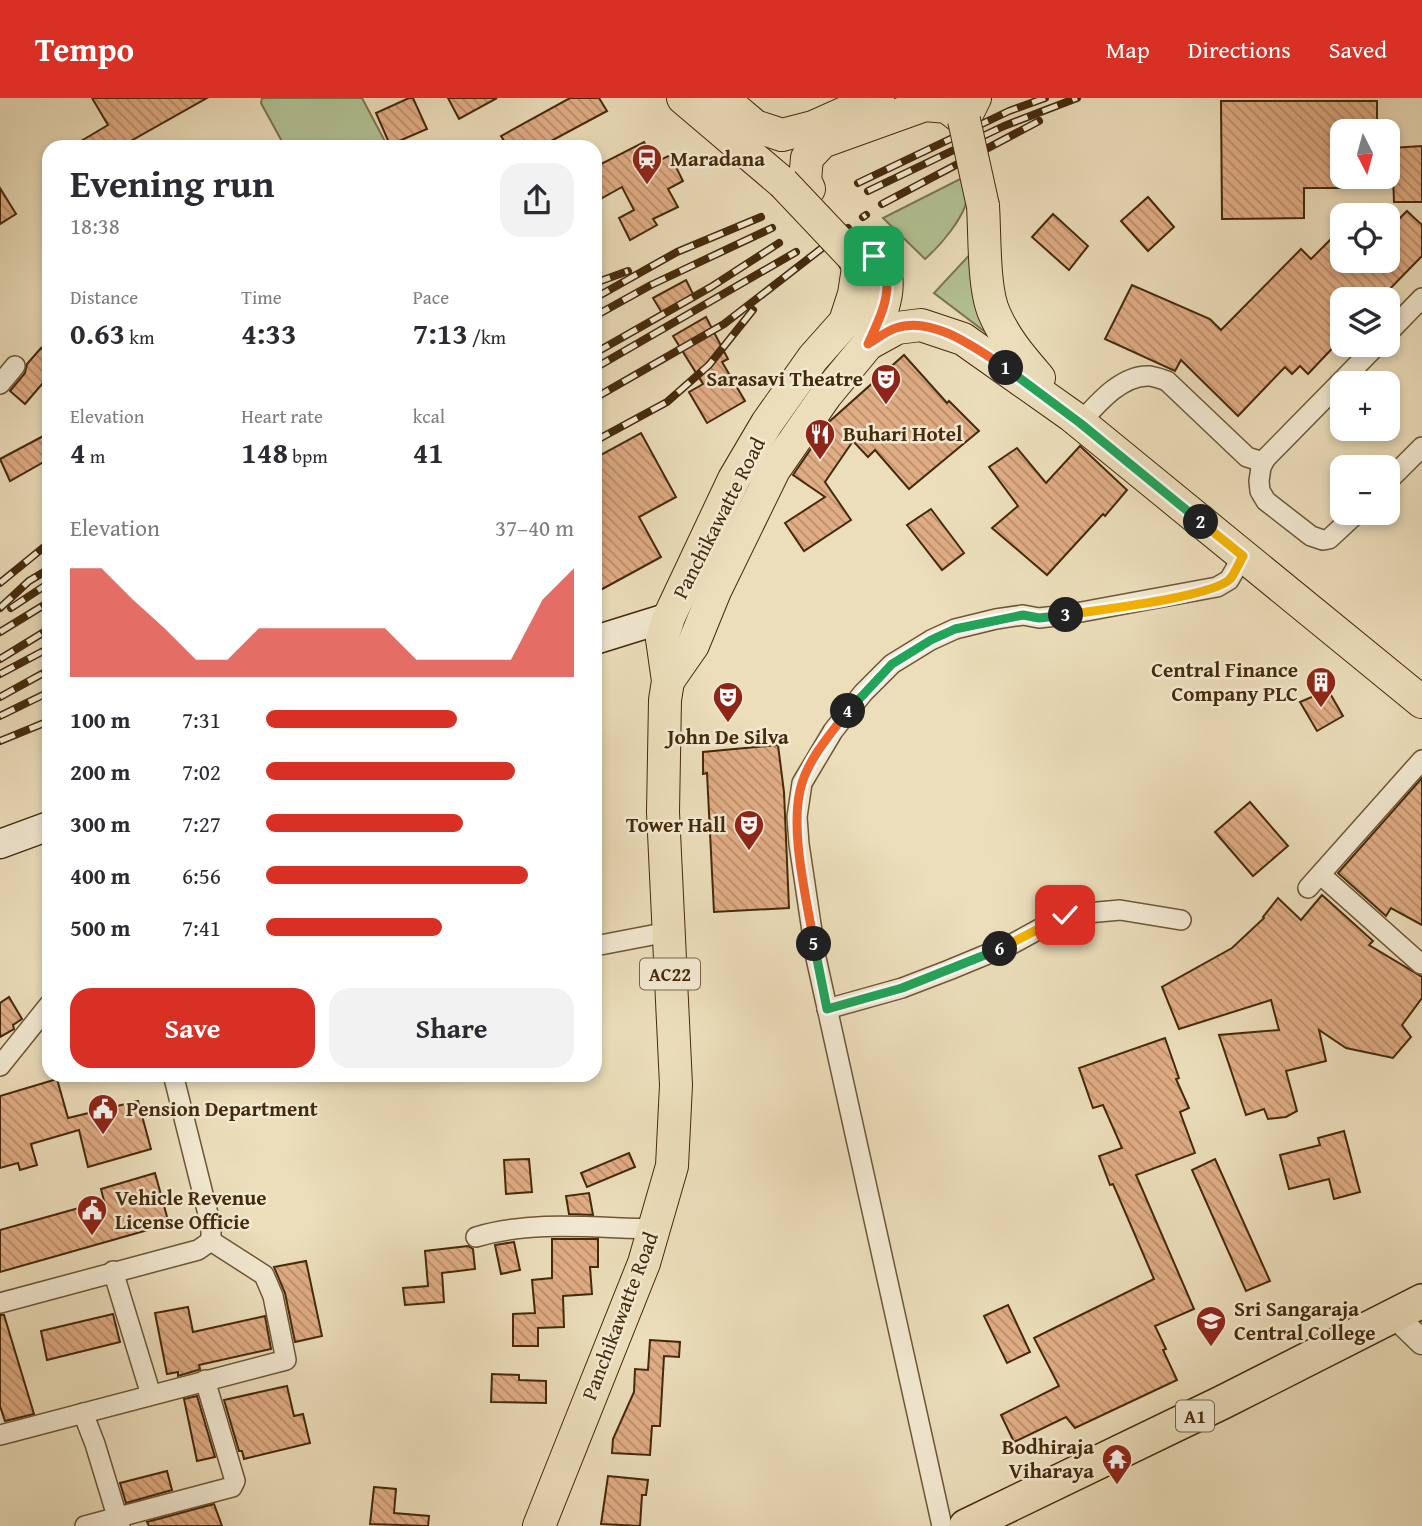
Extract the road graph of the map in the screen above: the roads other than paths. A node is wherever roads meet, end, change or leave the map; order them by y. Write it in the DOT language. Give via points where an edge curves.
graph roads {
  1 [pos="684,98"];
  2 [pos="722,98"];
  3 [pos="878,98"];
  4 [pos="969,109"];
  5 [pos="817,134"];
  6 [pos="796,186"];
  7 [pos="864,256"];
  8 [pos="1422,298"];
  9 [pos="1400,321"];
  10 [pos="868,344"];
  11 [pos="1364,357"];
  12 [pos="15,366"];
  13 [pos="0,384"];
  14 [pos="1076,419"];
  15 [pos="1422,447"];
  16 [pos="1255,459"];
  17 [pos="1400,469"];
  18 [pos="1344,525"];
  19 [pos="1243,556"];
  20 [pos="666,628"];
  21 [pos="602,639"];
  22 [pos="602,655"];
  23 [pos="668,681"];
  24 [pos="1422,702"];
  25 [pos="1422,760"];
  26 [pos="42,829"];
  27 [pos="0,844"];
  28 [pos="42,848"];
  29 [pos="0,863"];
  30 [pos="1181,920"];
  31 [pos="668,932"];
  32 [pos="602,945"];
  33 [pos="1421,964"];
  34 [pos="827,1009"];
  35 [pos="42,1015"];
  36 [pos="0,1066"];
  37 [pos="175,1082"];
  38 [pos="653,1229"];
  39 [pos="476,1237"];
  40 [pos="211,1241"];
  41 [pos="113,1271"];
  42 [pos="0,1303"];
  43 [pos="1408,1308"];
  44 [pos="1422,1342"];
  45 [pos="205,1380"];
  46 [pos="151,1395"];
  47 [pos="83,1413"];
  48 [pos="0,1435"];
  49 [pos="119,1521"];
  50 [pos="85,1526"];
  51 [pos="539,1526"];
  52 [pos="942,1526"];
  53 [pos="966,1526"];
  1 -- 6 [label="main road"];
  2 -- 5 [label="main road" via="755,126 782,135"];
  3 -- 5 [label="main road"];
  4 -- 5 [label="main road" via="925,105"];
  4 -- 14 [label="main road, bridge" via="993,313 1013,348"];
  5 -- 6 [label="main road" via="807,158 805,180"];
  6 -- 7 [label="main road, bridge"];
  7 -- 10 [label="main road, Panchikawatte Road / AC22" via="886,272 880,318"];
  7 -- 20 [label="main road, Panchikawatte Road" via="845,322 813,358 734,479"];
  8 -- 9 [label="street"];
  10 -- 14 [label="main road, Panchikawatte Road / AC22" via="897,327 921,325 963,339"];
  10 -- 23 [label="main road, Panchikawatte Road / AC22" via="826,395 775,470 693,645"];
  11 -- 16 [label="street"];
  12 -- 13 [label="street"];
  14 -- 16 [label="street" via="1131,379 1150,376 1167,381"];
  14 -- 19 [label="main road"];
  15 -- 17 [label="street"];
  16 -- 18 [label="street" via="1266,501 1311,536 1329,539"];
  19 -- 24 [label="main road"];
  19 -- 34 [label="street" via="1229,580 1217,587 1065,615 1023,615 955,629 902,658 863,693 833,730 802,783 797,817 802,874"];
  20 -- 21 [label="main road"];
  20 -- 22 [label="main road"];
  20 -- 23 [label="main road, Panchikawatte Road / AC22"];
  23 -- 31 [label="main road, Panchikawatte Road / AC22" via="663,812"];
  25 -- 33 [label="street" via="1314,881"];
  26 -- 27 [label="main road"];
  28 -- 29 [label="main road"];
  30 -- 34 [label="street" via="1119,910 1065,915 949,970"];
  31 -- 32 [label="street"];
  31 -- 38 [label="main road, Panchikawatte Road / AC22" via="676,1084 671,1166"];
  34 -- 52 [label="street"];
  35 -- 36 [label="street"];
  37 -- 40 [label="street"];
  38 -- 39 [label="street" via="551,1227"];
  38 -- 51 [label="main road, Panchikawatte Road / AC22" via="644,1263"];
  40 -- 41 [label="street" via="198,1250"];
  40 -- 45 [label="street" via="264,1275 286,1360"];
  41 -- 42 [label="street"];
  41 -- 46 [label="street"];
  43 -- 44 [label="street"];
  43 -- 53 [label="highway, A1"];
  45 -- 46 [label="street"];
  45 -- 49 [label="street" via="235,1480 232,1487"];
  46 -- 47 [label="street"];
  47 -- 48 [label="street"];
  47 -- 49 [label="street"];
  49 -- 50 [label="street"];
}
